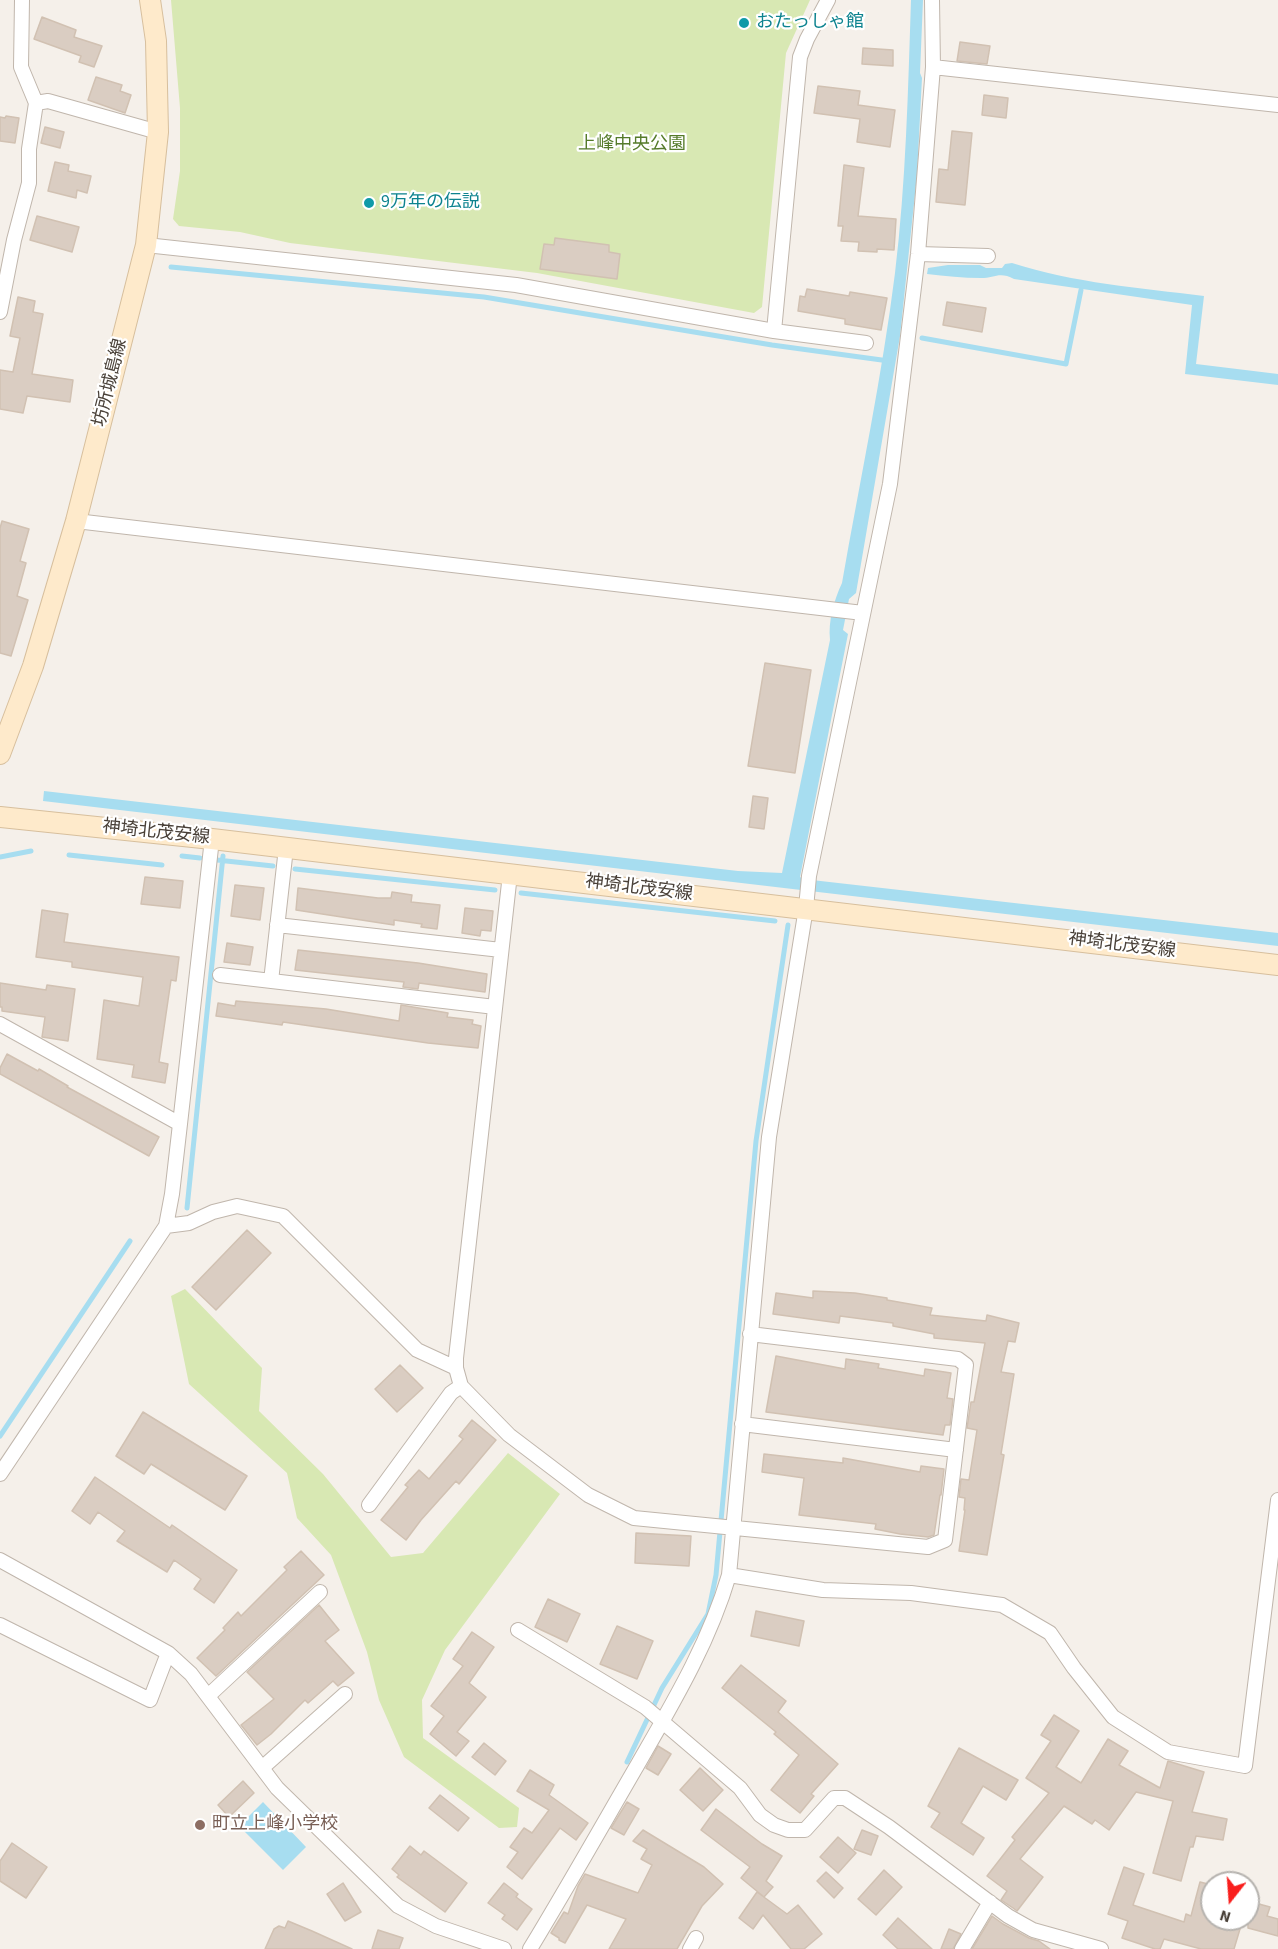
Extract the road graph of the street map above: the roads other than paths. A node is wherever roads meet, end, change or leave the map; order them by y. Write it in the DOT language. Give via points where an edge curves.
graph roads {
  1 [pos="22,0"];
  2 [pos="150,0"];
  3 [pos="828,0"];
  4 [pos="932,0"];
  5 [pos="933,67"];
  6 [pos="36,103"];
  7 [pos="1278,105"];
  8 [pos="158,132"];
  9 [pos="146,244"];
  10 [pos="918,254"];
  11 [pos="988,256"];
  12 [pos="0,312"];
  13 [pos="774,331"];
  14 [pos="866,343"];
  15 [pos="76,521"];
  16 [pos="862,613"];
  17 [pos="0,754"];
  18 [pos="0,817"];
  19 [pos="212,839"];
  20 [pos="286,848"];
  21 [pos="510,874"];
  22 [pos="806,901"];
  23 [pos="277,926"];
  24 [pos="501,950"];
  25 [pos="1278,965"];
  26 [pos="220,975"];
  27 [pos="271,981"];
  28 [pos="495,1007"];
  29 [pos="0,1024"];
  30 [pos="180,1124"];
  31 [pos="166,1226"];
  32 [pos="750,1334"];
  33 [pos="456,1368"];
  34 [pos="461,1386"];
  35 [pos="742,1424"];
  36 [pos="956,1450"];
  37 [pos="0,1474"];
  38 [pos="1278,1500"];
  39 [pos="369,1505"];
  40 [pos="734,1526"];
  41 [pos="0,1560"];
  42 [pos="729,1575"];
  43 [pos="320,1592"];
  44 [pos="0,1625"];
  45 [pos="518,1630"];
  46 [pos="168,1653"];
  47 [pos="345,1694"];
  48 [pos="208,1696"];
  49 [pos="662,1721"];
  50 [pos="262,1768"];
  51 [pos="990,1902"];
  52 [pos="504,1949"];
  53 [pos="530,1949"];
  54 [pos="962,1949"];
  55 [pos="1101,1949"];
  1 -- 6 [label="street" via="21,67"];
  2 -- 8 [label="main road, 坊所城島線" via="156,41"];
  3 -- 13 [label="street" via="800,57"];
  4 -- 5 [label="street"];
  5 -- 7 [label="street"];
  5 -- 10 [label="street"];
  6 -- 8 [label="street" via="48,101"];
  6 -- 12 [label="street" via="28,183"];
  8 -- 9 [label="main road, 坊所城島線"];
  9 -- 13 [label="street" via="516,285"];
  9 -- 15 [label="main road, 坊所城島線"];
  10 -- 11 [label="street"];
  10 -- 16 [label="street" via="890,484"];
  13 -- 14 [label="street"];
  15 -- 16 [label="street"];
  15 -- 17 [label="main road, 坊所城島線" via="33,666"];
  16 -- 22 [label="street"];
  18 -- 19 [label="main road, 神埼北茂安線"];
  19 -- 20 [label="main road, 神埼北茂安線"];
  19 -- 30 [label="street"];
  20 -- 21 [label="main road, 神埼北茂安線"];
  20 -- 23 [label="street"];
  21 -- 22 [label="main road, 神埼北茂安線"];
  21 -- 24 [label="street"];
  22 -- 25 [label="main road, 神埼北茂安線"];
  22 -- 32 [label="street" via="770,1137"];
  23 -- 24 [label="street"];
  23 -- 27 [label="street"];
  24 -- 28 [label="street"];
  26 -- 27 [label="street"];
  27 -- 28 [label="street"];
  28 -- 33 [label="street"];
  29 -- 30 [label="street"];
  30 -- 31 [label="street"];
  31 -- 33 [label="street" via="189,1223 237,1206 283,1216 417,1350"];
  31 -- 37 [label="street"];
  32 -- 35 [label="street"];
  32 -- 36 [label="street" via="958,1359 966,1365"];
  33 -- 34 [label="street"];
  34 -- 39 [label="street" via="451,1393"];
  34 -- 40 [label="street" via="509,1435 588,1495 634,1518"];
  35 -- 36 [label="street"];
  35 -- 40 [label="street"];
  36 -- 40 [label="street" via="945,1540 928,1547"];
  38 -- 42 [label="street" via="1245,1766 1168,1752 1113,1717 1050,1633 1002,1605 911,1593 823,1590"];
  40 -- 42 [label="street"];
  41 -- 46 [label="street"];
  42 -- 49 [label="street" via="719,1610 698,1656"];
  43 -- 48 [label="street"];
  44 -- 46 [label="street" via="150,1700"];
  45 -- 49 [label="street"];
  46 -- 48 [label="street"];
  47 -- 50 [label="street"];
  48 -- 50 [label="street"];
  49 -- 51 [label="street" via="740,1788 760,1815 774,1825 805,1830 834,1798 845,1798"];
  49 -- 53 [label="street"];
  50 -- 52 [label="street" via="277,1788 398,1906 436,1926"];
  51 -- 54 [label="street"];
  51 -- 55 [label="street" via="1033,1930"];
}
